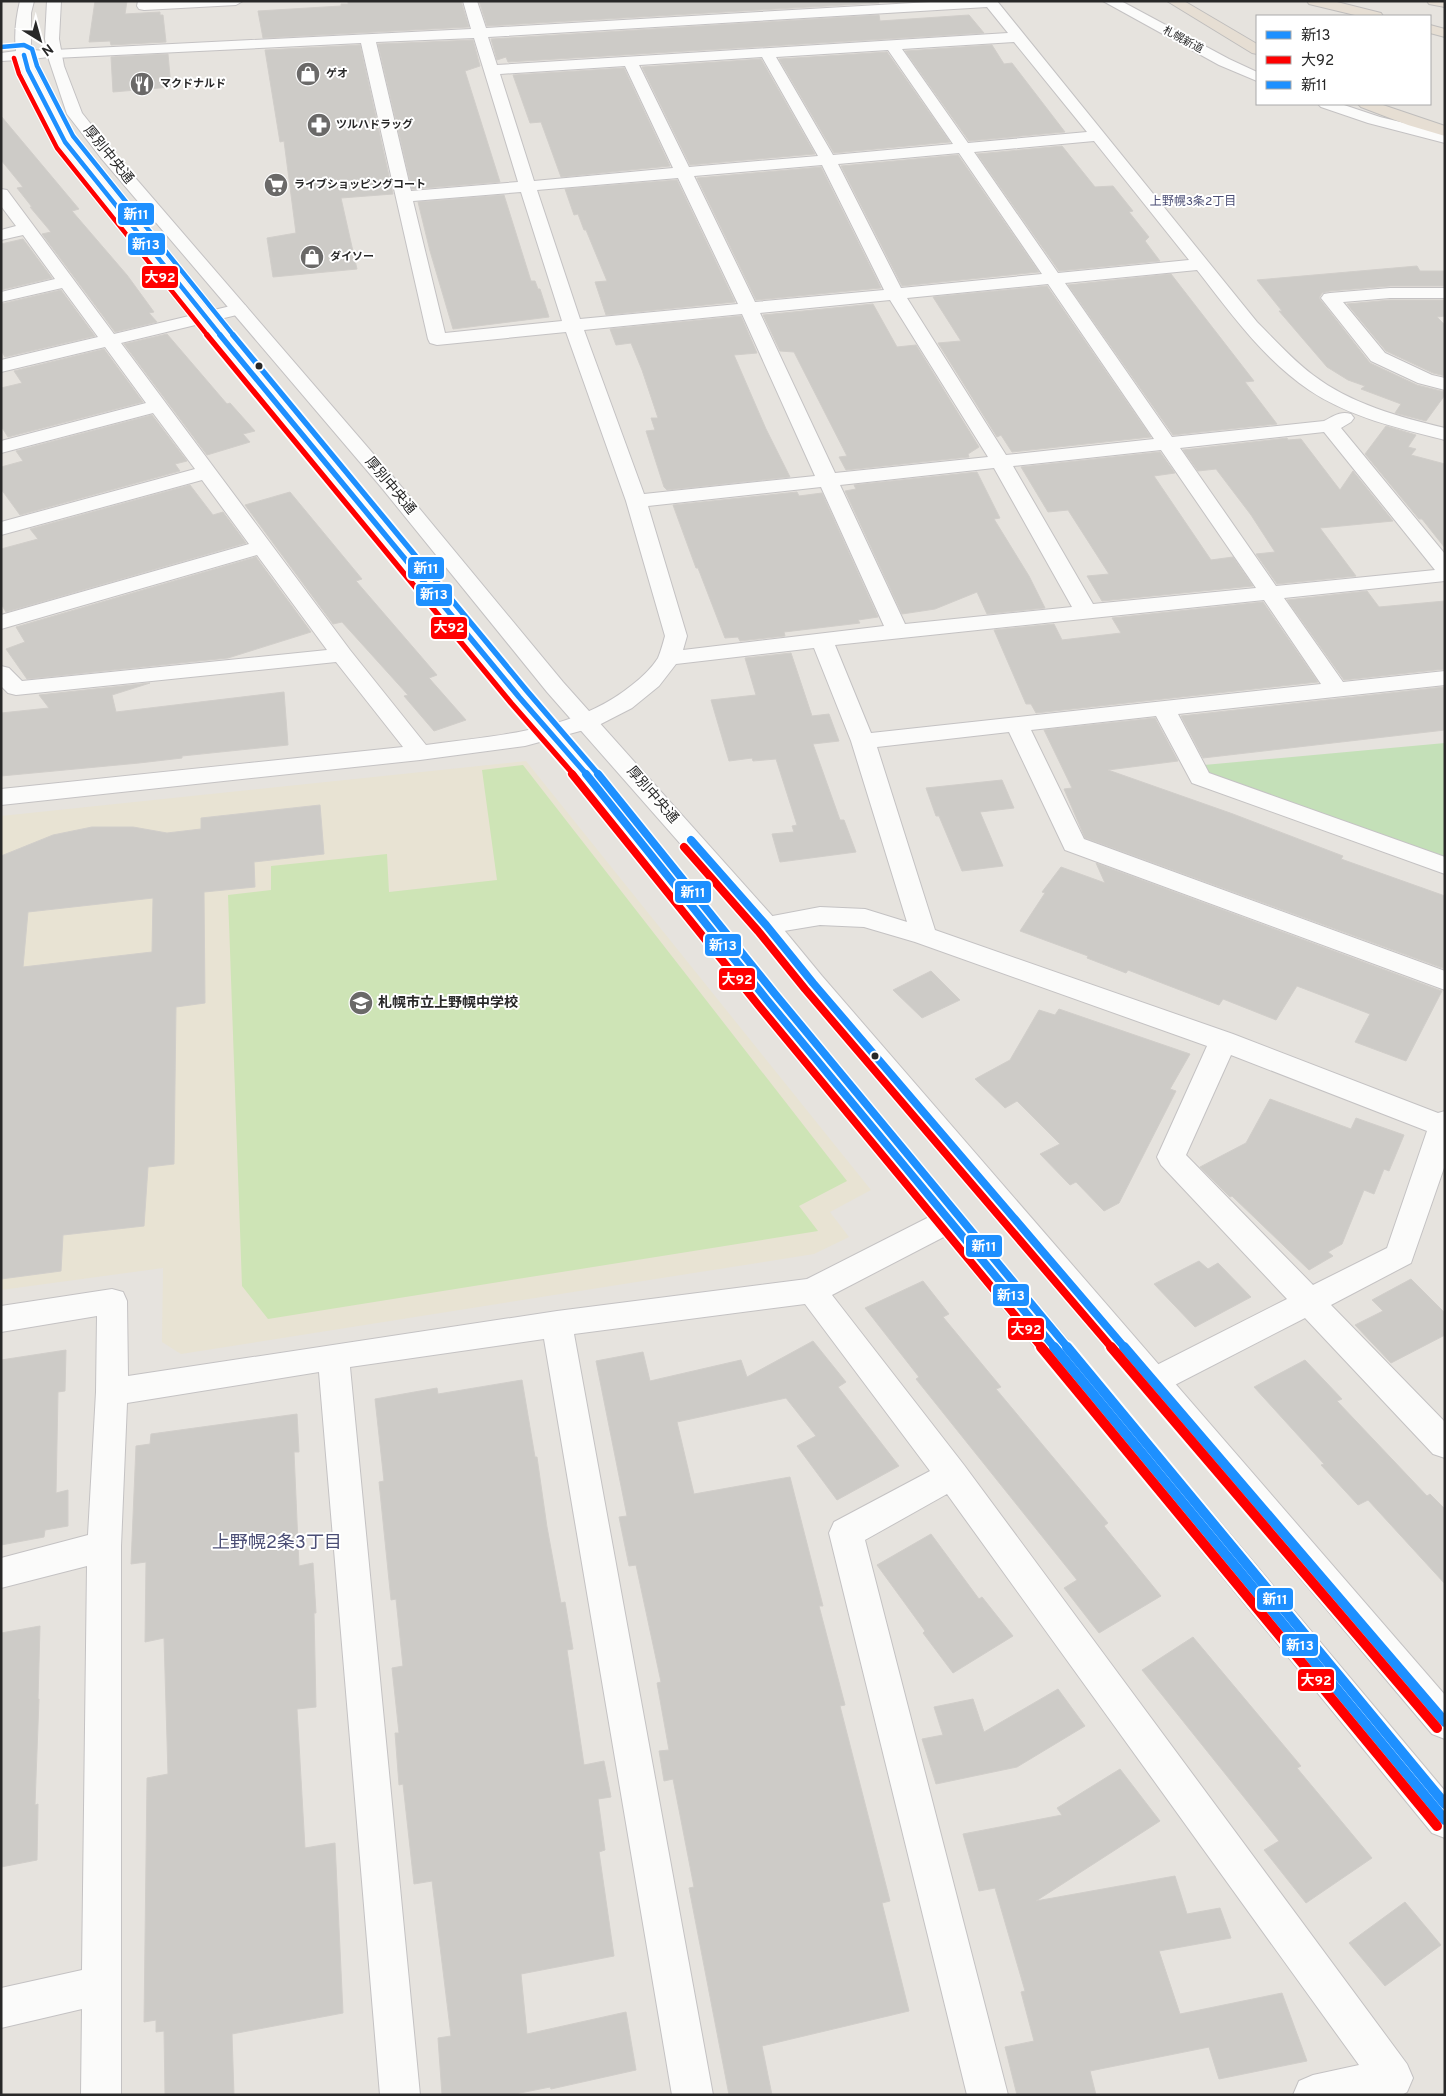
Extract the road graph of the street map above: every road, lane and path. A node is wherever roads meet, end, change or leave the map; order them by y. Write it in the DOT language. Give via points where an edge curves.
graph roads {
  1 [pos="27,1"];
  2 [pos="54,1"];
  3 [pos="145,1"];
  4 [pos="236,1"];
  5 [pos="470,1"];
  6 [pos="1110,1"];
  7 [pos="1174,1"];
  8 [pos="1314,1"];
  9 [pos="1434,1"];
  10 [pos="991,2"];
  11 [pos="1445,3"];
  12 [pos="1372,15"];
  13 [pos="1431,29"];
  14 [pos="478,33"];
  15 [pos="1445,33"];
  16 [pos="367,37"];
  17 [pos="1019,37"];
  18 [pos="893,46"];
  19 [pos="1256,49"];
  20 [pos="54,54"];
  21 [pos="767,54"];
  22 [pos="13,56"];
  23 [pos="630,60"];
  24 [pos="490,70"];
  25 [pos="1256,78"];
  26 [pos="1329,105"];
  27 [pos="1369,105"];
  28 [pos="1445,131"];
  29 [pos="1099,136"];
  30 [pos="1445,138"];
  31 [pos="963,147"];
  32 [pos="827,158"];
  33 [pos="684,172"];
  34 [pos="527,186"];
  35 [pos="1,194"];
  36 [pos="404,197"];
  37 [pos="28,229"];
  38 [pos="1,235"];
  39 [pos="1201,264"];
  40 [pos="1052,280"];
  41 [pos="66,282"];
  42 [pos="1445,293"];
  43 [pos="896,295"];
  44 [pos="1,297"];
  45 [pos="239,309"];
  46 [pos="749,309"];
  47 [pos="205,317"];
  48 [pos="573,326"];
  49 [pos="110,339"];
  50 [pos="1,366"];
  51 [pos="1445,384"];
  52 [pos="157,406"];
  53 [pos="1361,409"];
  54 [pos="1329,426"];
  55 [pos="1445,434"];
  56 [pos="1166,443"];
  57 [pos="1,447"];
  58 [pos="1000,461"];
  59 [pos="208,472"];
  60 [pos="828,480"];
  61 [pos="636,501"];
  62 [pos="1,529"];
  63 [pos="262,547"];
  64 [pos="1445,568"];
  65 [pos="1445,575"];
  66 [pos="1270,593"];
  67 [pos="1086,612"];
  68 [pos="1,622"];
  69 [pos="897,631"];
  70 [pos="822,640"];
  71 [pos="342,655"];
  72 [pos="669,658"];
  73 [pos="1,673"];
  74 [pos="1445,678"];
  75 [pos="1336,689"];
  76 [pos="1163,708"];
  77 [pos="587,722"];
  78 [pos="1016,723"];
  79 [pos="549,734"];
  80 [pos="863,741"];
  81 [pos="420,753"];
  82 [pos="1,797"];
  83 [pos="1445,866"];
  84 [pos="766,925"];
  85 [pos="924,936"];
  86 [pos="1445,981"];
  87 [pos="1223,1041"];
  88 [pos="1444,1124"];
  89 [pos="950,1220"];
  90 [pos="812,1291"];
  91 [pos="1309,1302"];
  92 [pos="1,1319"];
  93 [pos="556,1324"];
  94 [pos="333,1357"];
  95 [pos="1154,1381"];
  96 [pos="112,1392"];
  97 [pos="1445,1444"];
  98 [pos="952,1474"];
  99 [pos="104,1546"];
  100 [pos="1,1573"];
  101 [pos="1445,1722"];
  102 [pos="1445,1820"];
  103 [pos="102,1986"];
  104 [pos="1,2008"];
  105 [pos="1399,2086"];
  106 [pos="101,2095"];
  107 [pos="400,2095"];
  108 [pos="692,2095"];
  109 [pos="988,2095"];
  110 [pos="1313,2095"];
  1 -- 22 [label="street, 厚別中央通" via="22,42"];
  2 -- 20 [label="street, 厚別中央通"];
  3 -- 4 [label="street" via="144,6"];
  5 -- 14 [label="street"];
  6 -- 25 [label="street, 札幌新道"];
  7 -- 19 [label="highway"];
  8 -- 12 [label="highway"];
  9 -- 11 [label="highway"];
  10 -- 14 [label="street"];
  10 -- 17 [label="street"];
  13 -- 15 [label="highway"];
  14 -- 16 [label="street"];
  14 -- 24 [label="street"];
  16 -- 20 [label="street"];
  16 -- 36 [label="street"];
  17 -- 18 [label="street"];
  17 -- 29 [label="street"];
  18 -- 21 [label="street"];
  18 -- 31 [label="street"];
  20 -- 22 [label="street"];
  20 -- 45 [label="street, 厚別中央通" via="76,114 107,155"];
  21 -- 23 [label="street"];
  21 -- 32 [label="street"];
  22 -- 47 [label="street, 厚別中央通" via="28,70 65,142"];
  23 -- 24 [label="street"];
  23 -- 33 [label="street"];
  24 -- 34 [label="street"];
  26 -- 30 [label="street"];
  27 -- 28 [label="highway"];
  29 -- 31 [label="street"];
  29 -- 39 [label="street"];
  31 -- 32 [label="street"];
  31 -- 40 [label="street"];
  32 -- 33 [label="street"];
  32 -- 43 [label="street"];
  33 -- 34 [label="street"];
  33 -- 46 [label="street"];
  34 -- 36 [label="street"];
  34 -- 48 [label="street"];
  35 -- 37 [label="street"];
  36 -- 48 [label="street" via="437,339"];
  37 -- 38 [label="street"];
  37 -- 41 [label="street"];
  39 -- 40 [label="street"];
  39 -- 53 [label="street" via="1251,326 1283,358 1316,386"];
  40 -- 43 [label="street"];
  40 -- 56 [label="street"];
  41 -- 44 [label="street"];
  41 -- 49 [label="street"];
  42 -- 51 [label="street" via="1330,298 1378,357 1425,379"];
  43 -- 46 [label="street"];
  43 -- 58 [label="street"];
  45 -- 47 [label="street"];
  45 -- 77 [label="street, 厚別中央通"];
  46 -- 48 [label="street"];
  46 -- 60 [label="street"];
  47 -- 49 [label="street"];
  47 -- 79 [label="street, 厚別中央通"];
  48 -- 61 [label="street"];
  49 -- 50 [label="street"];
  49 -- 52 [label="street"];
  52 -- 57 [label="street"];
  52 -- 59 [label="street"];
  53 -- 54 [label="street"];
  53 -- 55 [label="street"];
  54 -- 56 [label="street"];
  54 -- 64 [label="street"];
  56 -- 58 [label="street"];
  56 -- 66 [label="street"];
  58 -- 60 [label="street"];
  58 -- 67 [label="street"];
  59 -- 62 [label="street"];
  59 -- 63 [label="street"];
  60 -- 61 [label="street"];
  60 -- 69 [label="street"];
  61 -- 72 [label="street" via="676,636"];
  63 -- 68 [label="street"];
  63 -- 71 [label="street"];
  65 -- 66 [label="street"];
  66 -- 67 [label="street"];
  66 -- 75 [label="street"];
  67 -- 69 [label="street"];
  69 -- 70 [label="street"];
  70 -- 72 [label="street"];
  70 -- 80 [label="street"];
  71 -- 73 [label="street" via="16,688"];
  71 -- 81 [label="street"];
  72 -- 77 [label="street" via="651,681 624,703"];
  74 -- 75 [label="street"];
  75 -- 76 [label="street"];
  76 -- 78 [label="street"];
  76 -- 83 [label="street" via="1200,778"];
  77 -- 79 [label="street"];
  77 -- 84 [label="street, 厚別中央通"];
  78 -- 80 [label="street"];
  78 -- 86 [label="street" via="1074,844"];
  79 -- 81 [label="street"];
  79 -- 89 [label="street, 厚別中央通" via="585,773 767,1000"];
  80 -- 85 [label="street"];
  81 -- 82 [label="street"];
  84 -- 85 [label="street" via="820,916 865,918"];
  84 -- 95 [label="street, 厚別中央通"];
  85 -- 87 [label="street"];
  87 -- 88 [label="street"];
  87 -- 91 [label="street" via="1171,1157"];
  88 -- 91 [label="street" via="1400,1255"];
  89 -- 90 [label="street"];
  89 -- 102 [label="street, 厚別中央通"];
  90 -- 93 [label="street"];
  90 -- 98 [label="street"];
  91 -- 95 [label="street"];
  91 -- 97 [label="street"];
  92 -- 96 [label="street" via="112,1300"];
  93 -- 94 [label="street"];
  93 -- 108 [label="street"];
  94 -- 96 [label="street"];
  94 -- 107 [label="street"];
  95 -- 101 [label="street, 厚別中央通"];
  96 -- 99 [label="street"];
  98 -- 105 [label="street"];
  98 -- 109 [label="street" via="846,1533"];
  99 -- 100 [label="street"];
  99 -- 103 [label="street"];
  103 -- 104 [label="street"];
  103 -- 106 [label="street"];
  105 -- 110 [label="street"];
}
